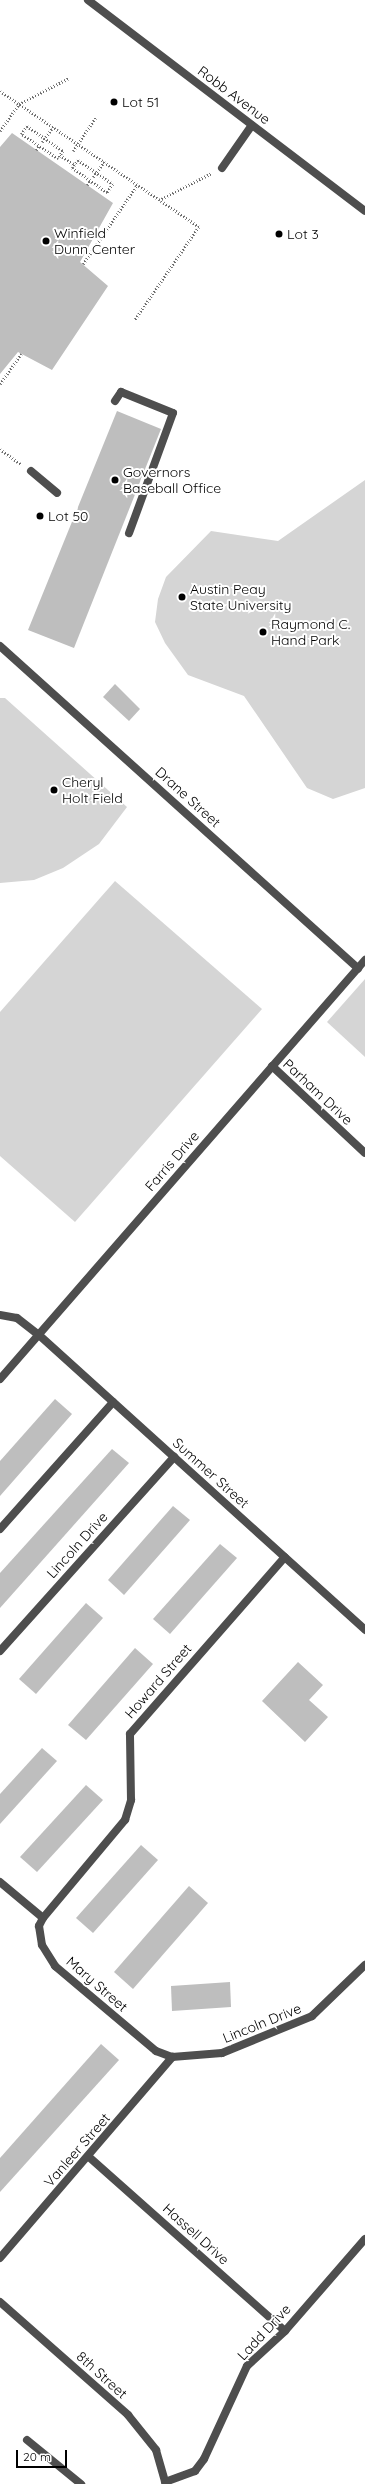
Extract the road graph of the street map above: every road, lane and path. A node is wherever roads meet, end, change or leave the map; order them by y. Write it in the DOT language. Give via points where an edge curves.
graph roads {
  1 [pos="88,0"];
  2 [pos="69,78"];
  3 [pos="0,90"];
  4 [pos="19,104"];
  5 [pos="96,117"];
  6 [pos="252,125"];
  7 [pos="52,126"];
  8 [pos="0,131"];
  9 [pos="44,138"];
  10 [pos="42,142"];
  11 [pos="78,144"];
  12 [pos="39,146"];
  13 [pos="36,150"];
  14 [pos="73,151"];
  15 [pos="60,155"];
  16 [pos="104,162"];
  17 [pos="75,165"];
  18 [pos="222,168"];
  19 [pos="96,173"];
  20 [pos="93,177"];
  21 [pos="90,181"];
  22 [pos="87,185"];
  23 [pos="137,185"];
  24 [pos="160,200"];
  25 [pos="365,211"];
  26 [pos="83,264"];
  27 [pos="135,320"];
  28 [pos="21,354"];
  29 [pos="0,384"];
  30 [pos="115,401"];
  31 [pos="0,449"];
  32 [pos="31,471"];
  33 [pos="57,493"];
  34 [pos="129,533"];
  35 [pos="0,646"];
  36 [pos="365,960"];
  37 [pos="358,968"];
  38 [pos="272,1066"];
  39 [pos="365,1153"];
  40 [pos="0,1315"];
  41 [pos="39,1335"];
  42 [pos="0,1379"];
  43 [pos="113,1402"];
  44 [pos="174,1457"];
  45 [pos="0,1529"];
  46 [pos="285,1557"];
  47 [pos="365,1630"];
  48 [pos="0,1651"];
  49 [pos="0,1882"];
  50 [pos="43,1918"];
  51 [pos="365,1966"];
  52 [pos="172,2057"];
  53 [pos="89,2157"];
  54 [pos="365,2239"];
  55 [pos="0,2258"];
  56 [pos="0,2302"];
  57 [pos="285,2331"];
  58 [pos="27,2440"];
  59 [pos="163,2483"];
  60 [pos="81,2484"];
  1 -- 6 [label="street, Robb Avenue"];
  2 -- 4 [label="path"];
  3 -- 4 [label="path"];
  4 -- 7 [label="path"];
  4 -- 8 [label="path"];
  5 -- 11 [label="path"];
  6 -- 18 [label="street"];
  6 -- 25 [label="street, Robb Avenue"];
  7 -- 9 [label="path"];
  7 -- 11 [label="path"];
  9 -- 10 [label="path"];
  9 -- 12 [label="path" via="27,126 21,134"];
  9 -- 15 [label="path" via="63,151"];
  11 -- 14 [label="path"];
  11 -- 16 [label="path"];
  12 -- 13 [label="path"];
  12 -- 15 [label="path" via="58,159"];
  15 -- 17 [label="path"];
  16 -- 19 [label="path"];
  16 -- 23 [label="path"];
  17 -- 19 [label="path" via="78,160"];
  17 -- 21 [label="path" via="72,168"];
  18 -- 24 [label="path"];
  19 -- 20 [label="path"];
  19 -- 21 [label="path" via="113,184 108,193"];
  21 -- 22 [label="path"];
  23 -- 24 [label="path"];
  23 -- 26 [label="path"];
  24 -- 27 [label="path" via="199,227"];
  28 -- 29 [label="path"];
  30 -- 34 [label="street" via="121,392 173,412"];
  31 -- 32 [label="path"];
  32 -- 33 [label="street"];
  35 -- 37 [label="street, Drane Street"];
  36 -- 37 [label="street, Farris Drive"];
  37 -- 38 [label="street, Farris Drive"];
  38 -- 39 [label="street, Parham Drive"];
  38 -- 41 [label="street, Farris Drive"];
  40 -- 41 [label="street, Summer Street" via="17,1318"];
  41 -- 42 [label="street, Farris Drive"];
  41 -- 43 [label="street, Summer Street"];
  43 -- 44 [label="street, Summer Street"];
  43 -- 45 [label="street"];
  44 -- 46 [label="street, Summer Street"];
  44 -- 48 [label="street, Lincoln Drive"];
  46 -- 47 [label="street, Summer Street"];
  46 -- 50 [label="street, Howard Street" via="130,1734 131,1800 125,1820"];
  49 -- 50 [label="street"];
  50 -- 52 [label="street, Mary Street" via="39,1926 42,1945 55,1966 156,2051"];
  51 -- 52 [label="street, Lincoln Drive" via="312,2016 222,2053"];
  52 -- 53 [label="street, Vanleer Street"];
  53 -- 55 [label="street, Vanleer Street"];
  53 -- 57 [label="street, Hassell Drive"];
  54 -- 57 [label="street, Ladd Drive"];
  56 -- 59 [label="street, 8th Street" via="128,2416 156,2450"];
  57 -- 59 [label="street, Ladd Drive" via="247,2366 204,2459 195,2470"];
  58 -- 60 [label="street"];
}
